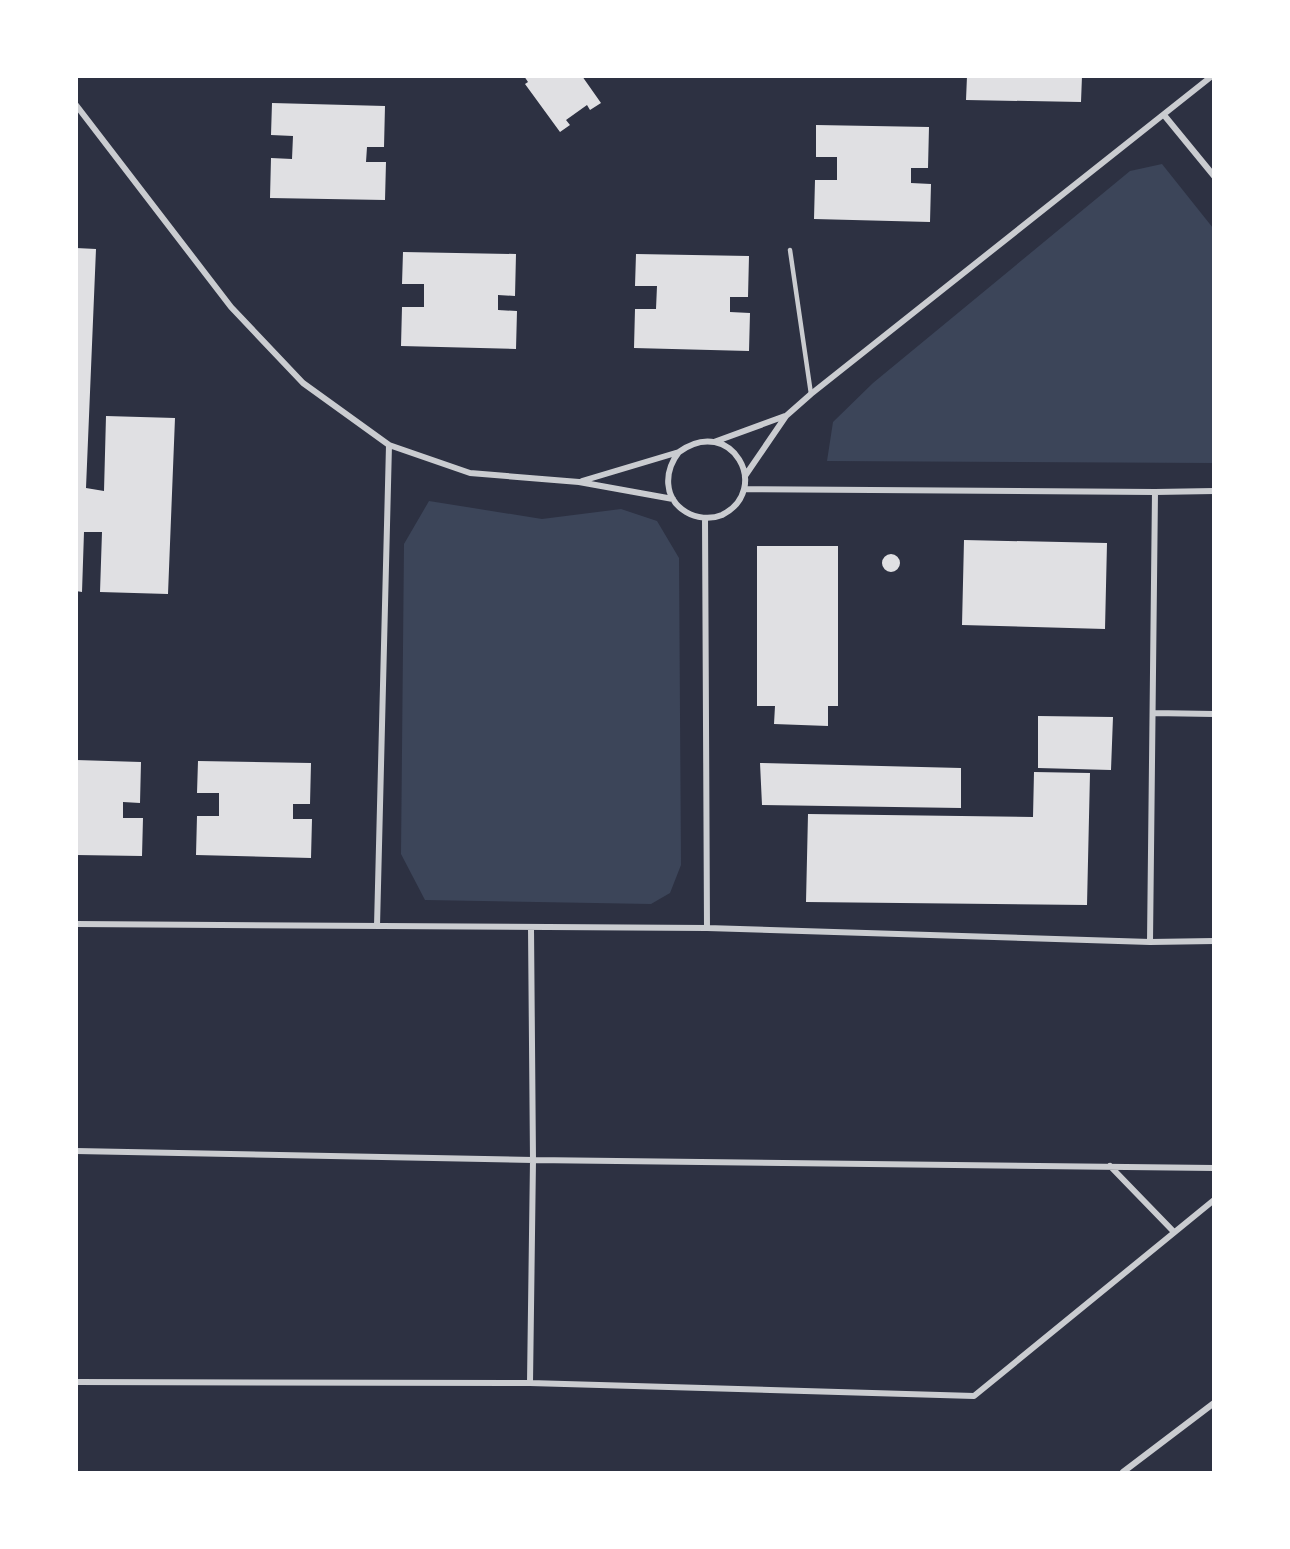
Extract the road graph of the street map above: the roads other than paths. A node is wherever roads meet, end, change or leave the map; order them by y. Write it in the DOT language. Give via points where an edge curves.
graph roads {
  1 [pos="1212,76"];
  2 [pos="76,105"];
  3 [pos="1164,115"];
  4 [pos="1214,176"];
  5 [pos="790,250"];
  6 [pos="811,394"];
  7 [pos="786,416"];
  8 [pos="714,442"];
  9 [pos="389,445"];
  10 [pos="679,452"];
  11 [pos="745,476"];
  12 [pos="579,482"];
  13 [pos="744,489"];
  14 [pos="1214,491"];
  15 [pos="1155,492"];
  16 [pos="673,499"];
  17 [pos="705,518"];
  18 [pos="1153,713"];
  19 [pos="1214,714"];
  20 [pos="76,924"];
  21 [pos="377,926"];
  22 [pos="531,928"];
  23 [pos="707,928"];
  24 [pos="1214,941"];
  25 [pos="1150,942"];
  26 [pos="76,1151"];
  27 [pos="533,1160"];
  28 [pos="1110,1166"];
  29 [pos="1214,1168"];
  30 [pos="1214,1200"];
  31 [pos="1174,1232"];
  32 [pos="76,1382"];
  33 [pos="530,1383"];
  34 [pos="1214,1403"];
  35 [pos="1123,1473"];
  1 -- 3 [label="street"];
  2 -- 9 [label="street" via="231,307 303,383"];
  3 -- 4 [label="street"];
  3 -- 6 [label="street"];
  5 -- 6 [label="lane"];
  6 -- 7 [label="street"];
  7 -- 8 [label="street"];
  7 -- 11 [label="street"];
  8 -- 10 [label="street" via="701,441"];
  8 -- 11 [label="street" via="735,453"];
  9 -- 12 [label="street" via="470,473"];
  9 -- 21 [label="street"];
  10 -- 12 [label="street"];
  10 -- 16 [label="street" via="669,469"];
  11 -- 13 [label="street"];
  12 -- 16 [label="street"];
  13 -- 15 [label="street"];
  13 -- 17 [label="street" via="729,511"];
  14 -- 15 [label="street"];
  15 -- 18 [label="street"];
  16 -- 17 [label="street" via="692,516"];
  17 -- 23 [label="street"];
  18 -- 19 [label="street"];
  18 -- 25 [label="street"];
  20 -- 21 [label="street"];
  21 -- 22 [label="street"];
  22 -- 23 [label="street"];
  22 -- 27 [label="street"];
  23 -- 25 [label="street"];
  24 -- 25 [label="street"];
  26 -- 27 [label="street"];
  27 -- 28 [label="street"];
  27 -- 33 [label="street"];
  28 -- 29 [label="street"];
  28 -- 31 [label="street"];
  30 -- 31 [label="street"];
  31 -- 33 [label="street" via="974,1396"];
  32 -- 33 [label="street"];
  34 -- 35 [label="street"];
}
